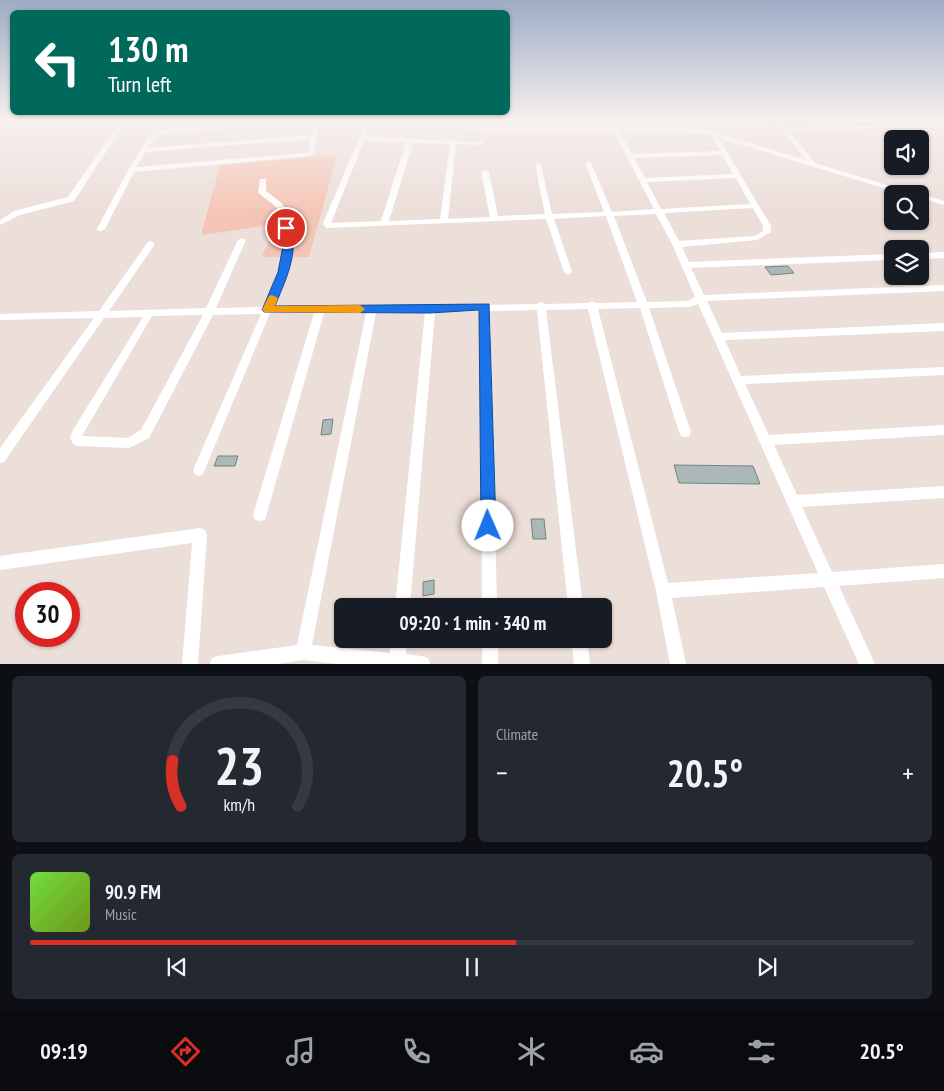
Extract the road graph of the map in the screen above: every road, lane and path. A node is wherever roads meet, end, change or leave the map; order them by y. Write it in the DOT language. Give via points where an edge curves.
graph roads {
  1 [pos="103,151"];
  2 [pos="143,151"];
  3 [pos="312,151"];
  4 [pos="357,151"];
  5 [pos="407,151"];
  6 [pos="452,151"];
  7 [pos="628,151"];
  8 [pos="770,151"];
  9 [pos="803,151"];
  10 [pos="723,153"];
  11 [pos="631,156"];
  12 [pos="588,163"];
  13 [pos="813,164"];
  14 [pos="538,165"];
  15 [pos="131,170"];
  16 [pos="485,172"];
  17 [pos="737,176"];
  18 [pos="643,180"];
  19 [pos="263,181"];
  20 [pos="884,186"];
  21 [pos="929,199"];
  22 [pos="944,204"];
  23 [pos="755,206"];
  24 [pos="659,211"];
  25 [pos="609,214"];
  26 [pos="549,216"];
  27 [pos="494,218"];
  28 [pos="444,220"];
  29 [pos="0,223"];
  30 [pos="384,223"];
  31 [pos="101,229"];
  32 [pos="242,240"];
  33 [pos="152,244"];
  34 [pos="677,246"];
  35 [pos="944,255"];
  36 [pos="929,256"];
  37 [pos="884,257"];
  38 [pos="685,265"];
  39 [pos="568,272"];
  40 [pos="944,288"];
  41 [pos="701,298"];
  42 [pos="592,304"];
  43 [pos="643,304"];
  44 [pos="541,305"];
  45 [pos="485,306"];
  46 [pos="320,309"];
  47 [pos="372,309"];
  48 [pos="430,309"];
  49 [pos="268,310"];
  50 [pos="209,312"];
  51 [pos="149,314"];
  52 [pos="0,316"];
  53 [pos="100,316"];
  54 [pos="944,327"];
  55 [pos="718,337"];
  56 [pos="944,371"];
  57 [pos="738,380"];
  58 [pos="944,430"];
  59 [pos="685,432"];
  60 [pos="765,440"];
  61 [pos="0,458"];
  62 [pos="199,470"];
  63 [pos="944,492"];
  64 [pos="793,501"];
  65 [pos="260,515"];
  66 [pos="0,563"];
  67 [pos="944,571"];
  68 [pos="828,578"];
  69 [pos="663,591"];
  70 [pos="403,598"];
  71 [pos="490,598"];
  72 [pos="575,598"];
  73 [pos="398,648"];
  74 [pos="490,648"];
  75 [pos="580,648"];
  76 [pos="303,652"];
  77 [pos="397,661"];
  78 [pos="190,664"];
  79 [pos="218,664"];
  80 [pos="422,664"];
  81 [pos="490,664"];
  82 [pos="582,664"];
  83 [pos="678,664"];
  84 [pos="867,664"];
  1 -- 29 [label="street" via="71,198 17,213"];
  2 -- 15 [label="street"];
  3 -- 15 [label="street" via="308,155"];
  4 -- 30 [label="street" via="326,223 329,226"];
  5 -- 30 [label="street"];
  6 -- 28 [label="street"];
  7 -- 11 [label="street"];
  8 -- 13 [label="street"];
  9 -- 13 [label="street"];
  10 -- 11 [label="street"];
  10 -- 17 [label="street"];
  11 -- 18 [label="street"];
  12 -- 25 [label="street"];
  13 -- 20 [label="street"];
  14 -- 26 [label="street"];
  15 -- 31 [label="street"];
  16 -- 27 [label="street"];
  17 -- 18 [label="street"];
  17 -- 23 [label="street"];
  18 -- 24 [label="street"];
  19 -- 49 [label="street" via="262,192 276,202 284,215 289,241 283,272"];
  21 -- 22 [label="street"];
  23 -- 24 [label="street"];
  23 -- 34 [label="street" via="768,226 764,236"];
  24 -- 25 [label="street"];
  24 -- 34 [label="street"];
  25 -- 26 [label="street"];
  25 -- 43 [label="street"];
  26 -- 27 [label="street"];
  26 -- 39 [label="street"];
  27 -- 28 [label="street"];
  28 -- 30 [label="street"];
  32 -- 50 [label="street"];
  33 -- 53 [label="street"];
  34 -- 38 [label="street"];
  35 -- 36 [label="street"];
  37 -- 38 [label="street"];
  38 -- 41 [label="street"];
  40 -- 41 [label="street"];
  41 -- 43 [label="street" via="690,304"];
  41 -- 55 [label="street"];
  42 -- 43 [label="street"];
  42 -- 44 [label="street"];
  42 -- 69 [label="street"];
  43 -- 59 [label="street"];
  44 -- 45 [label="street"];
  44 -- 72 [label="street"];
  45 -- 48 [label="street"];
  45 -- 71 [label="street"];
  46 -- 47 [label="street"];
  46 -- 49 [label="street"];
  46 -- 65 [label="street"];
  47 -- 48 [label="street"];
  47 -- 76 [label="street"];
  48 -- 70 [label="street"];
  49 -- 50 [label="street"];
  49 -- 62 [label="street"];
  50 -- 51 [label="street"];
  50 -- 51 [label="street" via="145,434 128,443 78,441 77,434"];
  51 -- 53 [label="street"];
  52 -- 53 [label="street"];
  53 -- 61 [label="street"];
  54 -- 55 [label="street"];
  55 -- 57 [label="street"];
  56 -- 57 [label="street"];
  57 -- 60 [label="street"];
  58 -- 60 [label="street"];
  60 -- 64 [label="street"];
  63 -- 64 [label="street"];
  64 -- 68 [label="street"];
  66 -- 78 [label="street" via="200,535"];
  67 -- 68 [label="street"];
  68 -- 69 [label="street"];
  68 -- 84 [label="street"];
  69 -- 83 [label="street"];
  73 -- 77 [label="street"];
  74 -- 81 [label="street"];
  75 -- 82 [label="street"];
  76 -- 77 [label="street"];
  76 -- 79 [label="street"];
  77 -- 80 [label="street"];
}
